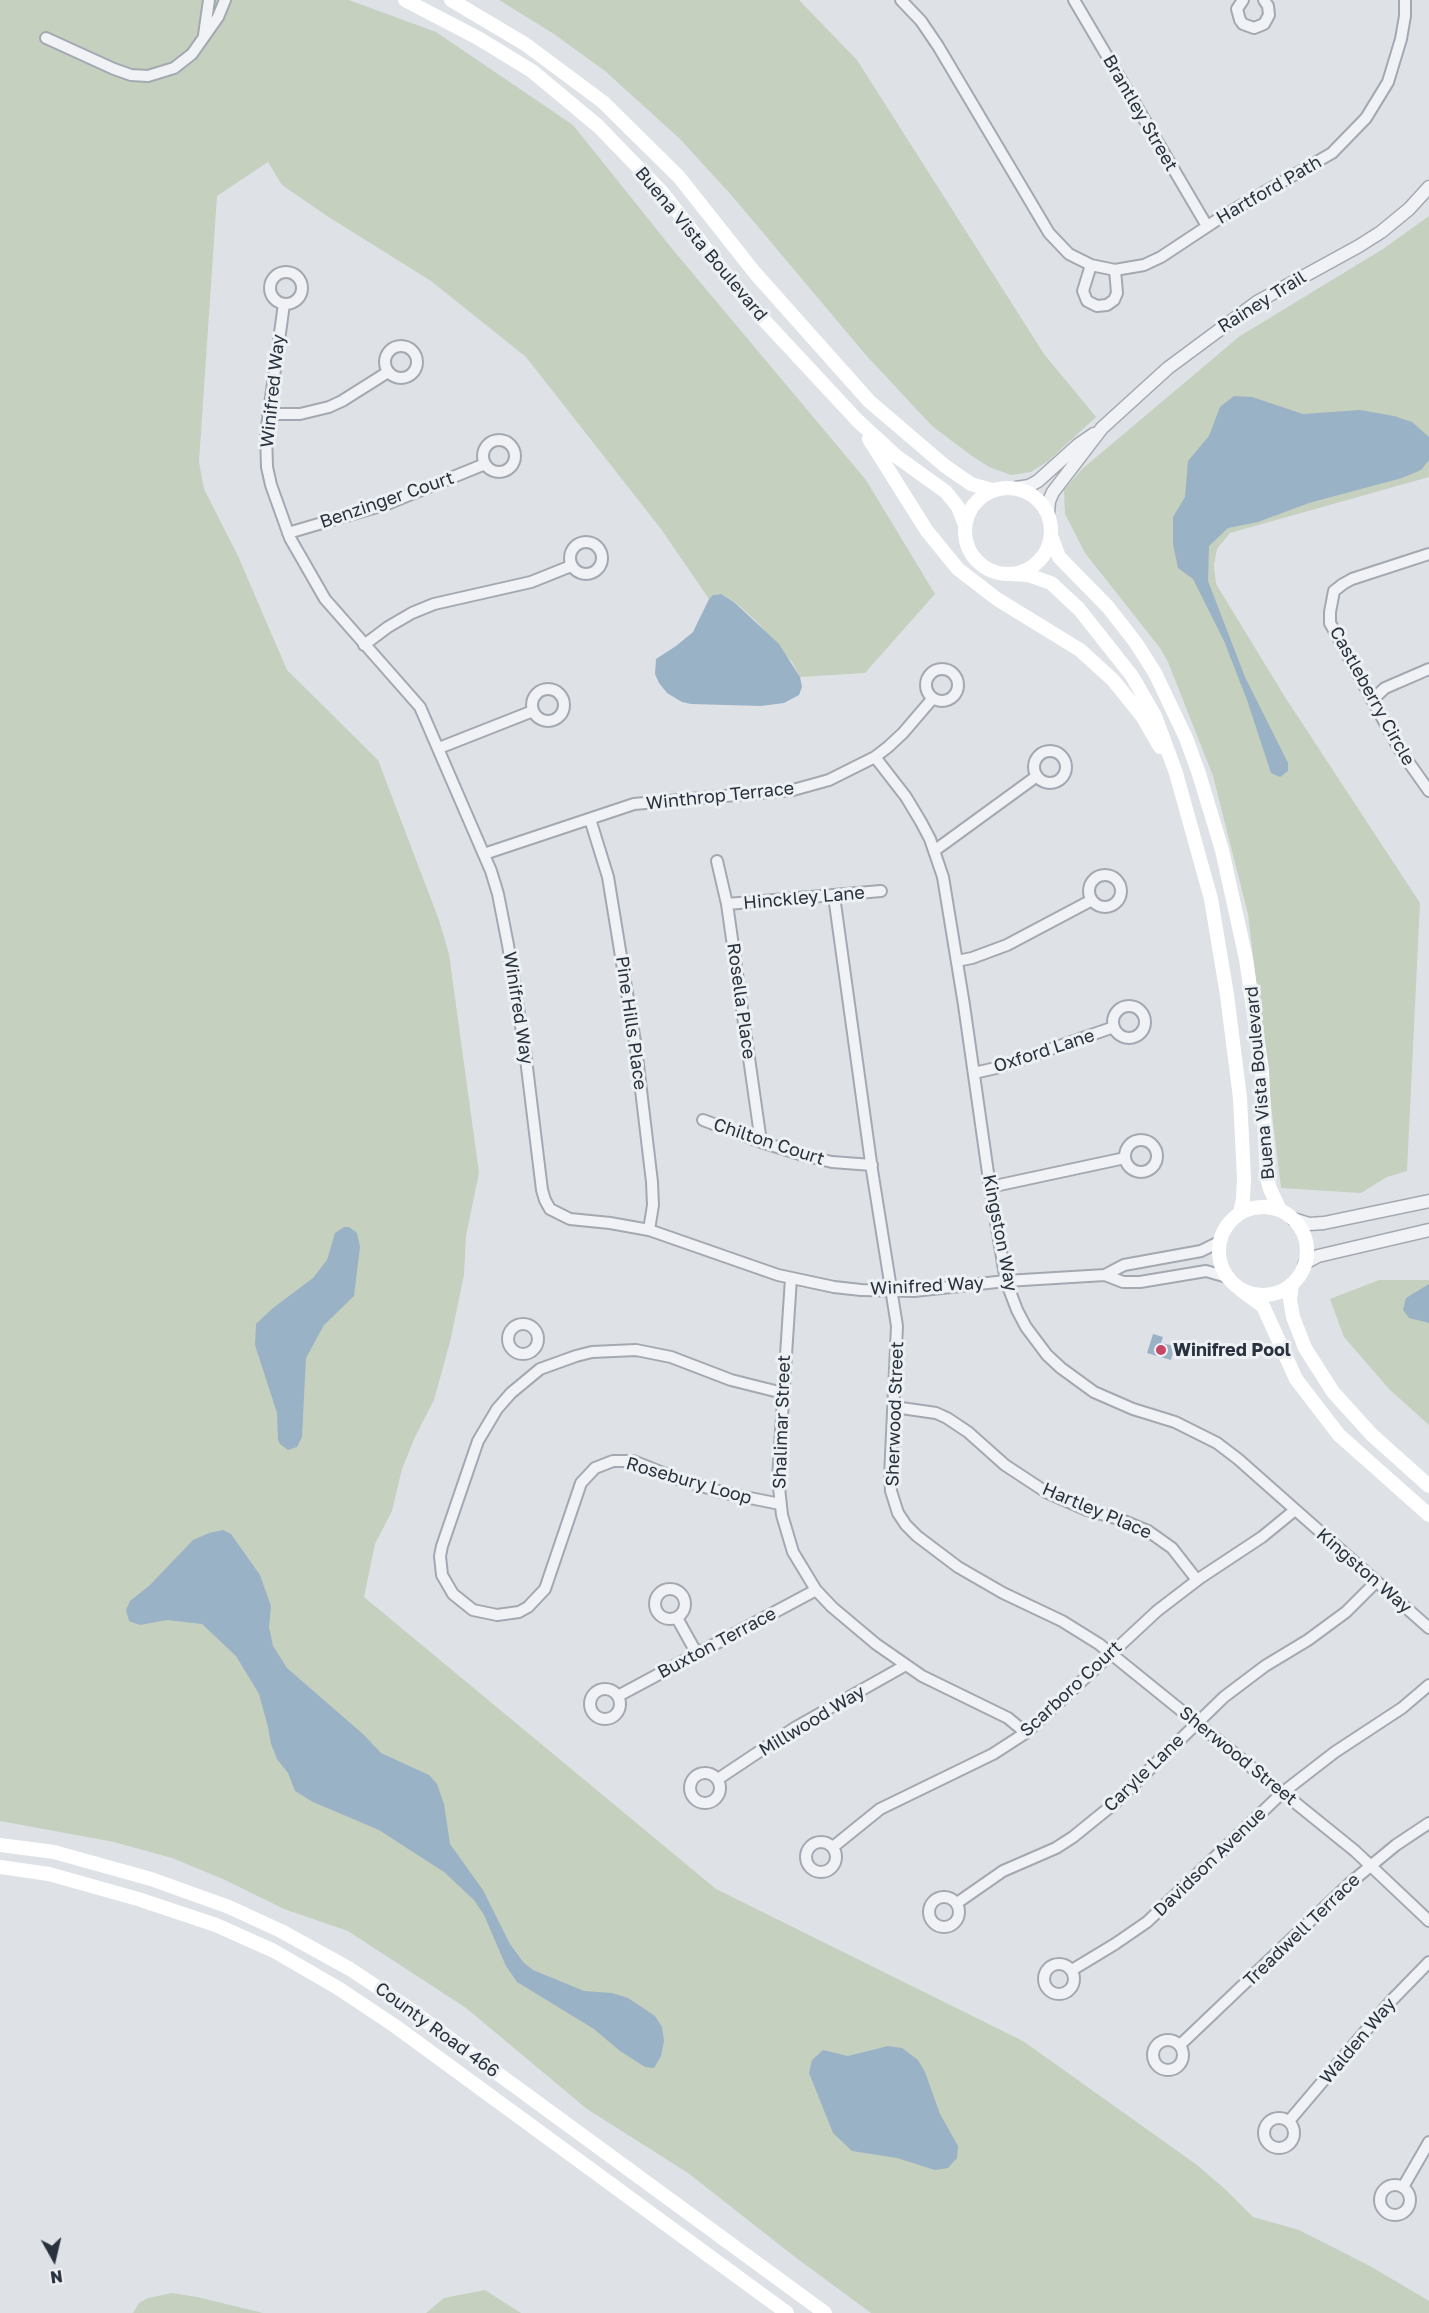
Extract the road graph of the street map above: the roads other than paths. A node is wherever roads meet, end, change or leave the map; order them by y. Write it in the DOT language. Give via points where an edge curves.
graph roads {
  1 [pos="209,0"];
  2 [pos="225,0"];
  3 [pos="405,0"];
  4 [pos="451,0"];
  5 [pos="901,0"];
  6 [pos="1074,0"];
  7 [pos="1243,0"];
  8 [pos="1264,0"];
  9 [pos="1405,0"];
  10 [pos="46,38"];
  11 [pos="204,40"];
  12 [pos="1429,187"];
  13 [pos="1207,226"];
  14 [pos="1091,265"];
  15 [pos="1115,270"];
  16 [pos="284,303"];
  17 [pos="388,372"];
  18 [pos="268,414"];
  19 [pos="857,420"];
  20 [pos="1102,428"];
  21 [pos="484,464"];
  22 [pos="1016,488"];
  23 [pos="992,490"];
  24 [pos="1048,513"];
  25 [pos="965,525"];
  26 [pos="288,533"];
  27 [pos="1052,537"];
  28 [pos="1429,554"];
  29 [pos="572,566"];
  30 [pos="1011,574"];
  31 [pos="364,645"];
  32 [pos="1429,669"];
  33 [pos="933,698"];
  34 [pos="1372,700"];
  35 [pos="533,711"];
  36 [pos="439,748"];
  37 [pos="875,757"];
  38 [pos="1176,773"];
  39 [pos="1037,776"];
  40 [pos="1429,791"];
  41 [pos="590,819"];
  42 [pos="934,851"];
  43 [pos="484,854"];
  44 [pos="717,861"];
  45 [pos="881,891"];
  46 [pos="834,896"];
  47 [pos="1092,900"];
  48 [pos="726,904"];
  49 [pos="957,961"];
  50 [pos="1114,1027"];
  51 [pos="974,1073"];
  52 [pos="703,1120"];
  53 [pos="761,1142"];
  54 [pos="1125,1158"];
  55 [pos="872,1165"];
  56 [pos="990,1187"];
  57 [pos="1429,1201"];
  58 [pos="1280,1210"];
  59 [pos="1240,1213"];
  60 [pos="1293,1219"];
  61 [pos="649,1230"];
  62 [pos="1429,1230"];
  63 [pos="1219,1242"];
  64 [pos="1305,1263"];
  65 [pos="1105,1275"];
  66 [pos="1227,1277"];
  67 [pos="791,1278"];
  68 [pos="1006,1281"];
  69 [pos="1292,1284"];
  70 [pos="892,1290"];
  71 [pos="1241,1290"];
  72 [pos="530,1352"];
  73 [pos="540,1369"];
  74 [pos="783,1393"];
  75 [pos="894,1407"];
  76 [pos="1429,1486"];
  77 [pos="780,1504"];
  78 [pos="1295,1510"];
  79 [pos="1429,1515"];
  80 [pos="1197,1580"];
  81 [pos="1376,1582"];
  82 [pos="816,1590"];
  83 [pos="677,1618"];
  84 [pos="1429,1628"];
  85 [pos="1111,1653"];
  86 [pos="697,1654"];
  87 [pos="906,1665"];
  88 [pos="1429,1685"];
  89 [pos="618,1696"];
  90 [pos="1197,1723"];
  91 [pos="1026,1733"];
  92 [pos="718,1779"];
  93 [pos="1282,1793"];
  94 [pos="1429,1823"];
  95 [pos="0,1845"];
  96 [pos="833,1847"];
  97 [pos="1370,1865"];
  98 [pos="0,1867"];
  99 [pos="957,1903"];
  100 [pos="1429,1921"];
  101 [pos="1429,1962"];
  102 [pos="1072,1970"];
  103 [pos="1180,2044"];
  104 [pos="1289,2121"];
  105 [pos="1429,2142"];
  106 [pos="1403,2187"];
  107 [pos="787,2313"];
  108 [pos="825,2313"];
  1 -- 11 [label="street"];
  2 -- 11 [label="street"];
  3 -- 19 [label="main road, Buena Vista Boulevard" via="532,71 598,126 662,192 750,305"];
  4 -- 23 [label="main road, Buena Vista Boulevard" via="525,44 603,102 679,177 755,273 869,401 945,466 972,484"];
  5 -- 14 [label="street, Hartford Path" via="938,46 1049,233 1069,254"];
  6 -- 13 [label="street, Brantley Street"];
  7 -- 8 [label="street" via="1238,9 1240,20 1254,28 1264,24 1269,15"];
  9 -- 13 [label="street, Hartford Path" via="1395,63 1366,118 1316,164"];
  10 -- 11 [label="street" via="114,69 148,76 174,68"];
  12 -- 20 [label="street, Rainey Trail" via="1381,232 1257,302 1210,335"];
  13 -- 15 [label="street, Hartford Path" via="1161,257 1144,265"];
  14 -- 15 [label="street, Hartford Path"];
  14 -- 15 [label="street" via="1083,291 1087,301 1097,306 1114,300"];
  16 -- 18 [label="street, Winifred Way"];
  17 -- 18 [label="street" via="329,407 300,414"];
  18 -- 26 [label="street, Winifred Way" via="267,467"];
  19 -- 25 [label="main road, Buena Vista Boulevard" via="896,456 946,492"];
  19 -- 38 [label="main road" via="927,531 958,569 997,599 1080,650 1113,680 1142,717"];
  20 -- 22 [label="street, Rainey Trail" via="1038,481"];
  20 -- 24 [label="street, Rainey Trail" via="1053,492"];
  21 -- 26 [label="street, Benzinger Court" via="387,504"];
  22 -- 23 [label="main road"];
  22 -- 24 [label="main road" via="1035,497"];
  23 -- 25 [label="main road" via="979,498"];
  24 -- 27 [label="main road"];
  25 -- 30 [label="main road" via="972,555 996,572"];
  26 -- 31 [label="street, Winifred Way" via="325,599"];
  27 -- 30 [label="main road" via="1042,559"];
  27 -- 58 [label="main road, Buena Vista Boulevard" via="1059,557 1108,607 1155,672 1199,774 1225,861 1246,959 1261,1061 1267,1178"];
  28 -- 34 [label="street, Castleberry Circle" via="1352,579 1334,591 1331,598 1330,623"];
  29 -- 31 [label="street" via="531,582 434,604 396,622"];
  30 -- 38 [label="main road, Buena Vista Boulevard" via="1028,575 1051,584 1079,609 1132,675 1155,717"];
  31 -- 36 [label="street, Winifred Way" via="420,707"];
  32 -- 34 [label="street" via="1385,688"];
  33 -- 37 [label="street, Winthrop Terrace" via="903,733"];
  34 -- 40 [label="street, Castleberry Circle"];
  35 -- 36 [label="street"];
  36 -- 43 [label="street, Winifred Way"];
  37 -- 41 [label="street, Winthrop Terrace" via="812,786 650,801"];
  37 -- 42 [label="street, Kingston Way" via="906,797"];
  38 -- 59 [label="main road, Buena Vista Boulevard" via="1211,899 1227,995 1240,1098 1244,1179"];
  39 -- 42 [label="street"];
  41 -- 43 [label="street, Winthrop Terrace"];
  41 -- 61 [label="street, Pine Hills Place" via="608,878 636,1048 652,1182"];
  42 -- 49 [label="street, Kingston Way" via="943,877"];
  43 -- 61 [label="street, Winifred Way" via="498,894 508,945 544,1200 550,1209 570,1219"];
  44 -- 48 [label="street, Rosella Place"];
  45 -- 46 [label="street, Hinckley Lane"];
  46 -- 48 [label="street, Hinckley Lane"];
  46 -- 55 [label="street, Sherwood Street"];
  47 -- 49 [label="street" via="1007,945"];
  48 -- 53 [label="street, Rosella Place"];
  49 -- 51 [label="street, Kingston Way"];
  50 -- 51 [label="street, Oxford Lane"];
  51 -- 56 [label="street, Kingston Way"];
  52 -- 53 [label="street, Chilton Court"];
  53 -- 55 [label="street, Chilton Court" via="832,1162"];
  54 -- 56 [label="street"];
  55 -- 70 [label="street, Sherwood Street"];
  56 -- 68 [label="street, Kingston Way"];
  57 -- 60 [label="street" via="1324,1223"];
  58 -- 59 [label="main road, Buena Vista Boulevard" via="1252,1208"];
  58 -- 60 [label="main road"];
  59 -- 63 [label="main road" via="1230,1221"];
  60 -- 64 [label="main road" via="1305,1239"];
  61 -- 67 [label="street, Winifred Way"];
  62 -- 64 [label="street" via="1318,1256"];
  63 -- 65 [label="street" via="1201,1251 1124,1265"];
  63 -- 66 [label="main road" via="1221,1266"];
  64 -- 69 [label="main road"];
  65 -- 66 [label="street" via="1123,1282 1206,1271"];
  65 -- 68 [label="street, Winifred Way"];
  66 -- 71 [label="main road"];
  67 -- 70 [label="street, Winifred Way" via="834,1287"];
  67 -- 74 [label="street, Shalimar Street"];
  68 -- 70 [label="street, Winifred Way" via="944,1289"];
  68 -- 78 [label="street, Kingston Way" via="1034,1339 1076,1380 1113,1401 1175,1422 1217,1443"];
  69 -- 71 [label="main road" via="1267,1295"];
  69 -- 76 [label="main road" via="1293,1317 1305,1348 1333,1392 1372,1435"];
  70 -- 75 [label="street, Sherwood Street" via="898,1338"];
  71 -- 79 [label="main road" via="1263,1306 1296,1379 1339,1435"];
  72 -- 73 [label="street"];
  73 -- 74 [label="street, Rosebury Loop" via="592,1352 636,1350 671,1357 731,1380"];
  73 -- 77 [label="street, Rosebury Loop" via="511,1393 486,1425 442,1546 442,1575 453,1594 473,1610 507,1614 528,1607 537,1599 545,1589 581,1483 603,1463 633,1461 725,1493"];
  74 -- 77 [label="street, Shalimar Street"];
  75 -- 80 [label="street, Hartley Place" via="947,1418 1046,1492 1148,1531 1172,1548"];
  75 -- 85 [label="street, Sherwood Street" via="891,1491 906,1525 958,1568 1062,1621"];
  77 -- 82 [label="street, Shalimar Street" via="793,1552"];
  78 -- 80 [label="street, Scarboro Court"];
  78 -- 81 [label="street, Kingston Way"];
  80 -- 85 [label="street, Scarboro Court"];
  81 -- 84 [label="street, Kingston Way"];
  81 -- 90 [label="street, Caryle Lane" via="1347,1612 1246,1680"];
  82 -- 86 [label="street, Buxton Terrace"];
  82 -- 87 [label="street, Shalimar Street" via="851,1624"];
  83 -- 86 [label="street"];
  85 -- 90 [label="street, Sherwood Street"];
  85 -- 91 [label="street, Scarboro Court"];
  86 -- 89 [label="street, Buxton Terrace"];
  87 -- 91 [label="street, Shalimar Street" via="1008,1718"];
  87 -- 92 [label="street, Millwood Way" via="796,1727"];
  88 -- 93 [label="street, Davidson Avenue"];
  90 -- 93 [label="street, Sherwood Street"];
  90 -- 99 [label="street, Caryle Lane" via="1073,1837 1003,1871"];
  91 -- 96 [label="street, Scarboro Court" via="993,1754 892,1803"];
  93 -- 97 [label="street, Sherwood Street"];
  93 -- 102 [label="street, Davidson Avenue" via="1147,1922"];
  94 -- 97 [label="street, Treadwell Terrace"];
  95 -- 108 [label="main road, County Road 466" via="54,1852 151,1879 281,1930 350,1969"];
  97 -- 100 [label="street, Sherwood Street"];
  97 -- 103 [label="street, Treadwell Terrace"];
  98 -- 107 [label="main road, County Road 466" via="49,1874 138,1899 216,1925 274,1951 395,2026"];
  101 -- 104 [label="street, Walden Way"];
  105 -- 106 [label="street"];
}
